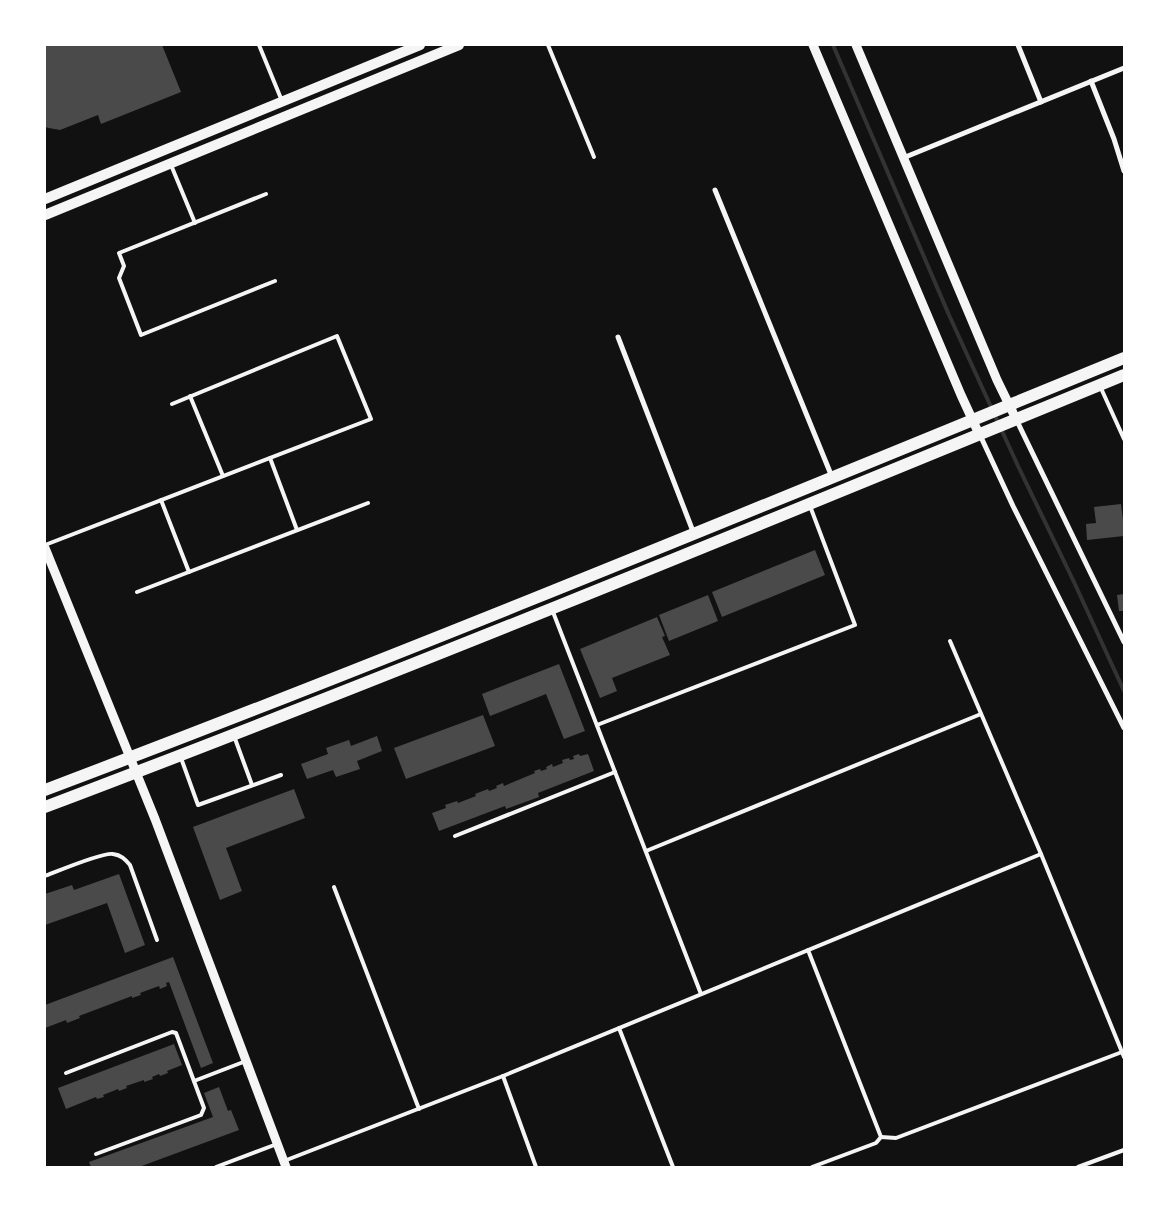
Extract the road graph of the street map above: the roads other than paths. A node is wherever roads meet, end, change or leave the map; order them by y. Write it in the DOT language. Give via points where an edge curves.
graph roads {
  1 [pos="259,45"];
  2 [pos="420,45"];
  3 [pos="459,45"];
  4 [pos="548,45"];
  5 [pos="813,45"];
  6 [pos="856,45"];
  7 [pos="1018,45"];
  8 [pos="1124,68"];
  9 [pos="1091,81"];
  10 [pos="282,102"];
  11 [pos="1041,102"];
  12 [pos="594,157"];
  13 [pos="904,158"];
  14 [pos="170,163"];
  15 [pos="1124,171"];
  16 [pos="715,190"];
  17 [pos="266,194"];
  18 [pos="45,199"];
  19 [pos="45,215"];
  20 [pos="195,223"];
  21 [pos="275,281"];
  22 [pos="618,337"];
  23 [pos="1124,358"];
  24 [pos="1124,375"];
  25 [pos="1100,385"];
  26 [pos="190,396"];
  27 [pos="172,404"];
  28 [pos="1009,405"];
  29 [pos="1016,419"];
  30 [pos="973,420"];
  31 [pos="979,434"];
  32 [pos="1124,439"];
  33 [pos="270,458"];
  34 [pos="223,476"];
  35 [pos="832,478"];
  36 [pos="162,500"];
  37 [pos="368,503"];
  38 [pos="809,504"];
  39 [pos="297,530"];
  40 [pos="694,534"];
  41 [pos="45,546"];
  42 [pos="49,570"];
  43 [pos="189,572"];
  44 [pos="138,592"];
  45 [pos="552,609"];
  46 [pos="950,641"];
  47 [pos="1124,642"];
  48 [pos="981,714"];
  49 [pos="597,725"];
  50 [pos="1124,728"];
  51 [pos="233,734"];
  52 [pos="180,755"];
  53 [pos="130,758"];
  54 [pos="136,772"];
  55 [pos="615,772"];
  56 [pos="281,775"];
  57 [pos="252,785"];
  58 [pos="45,790"];
  59 [pos="45,806"];
  60 [pos="455,836"];
  61 [pos="646,851"];
  62 [pos="1041,854"];
  63 [pos="45,868"];
  64 [pos="46,875"];
  65 [pos="334,887"];
  66 [pos="157,940"];
  67 [pos="808,950"];
  68 [pos="701,994"];
  69 [pos="619,1028"];
  70 [pos="1122,1052"];
  71 [pos="1124,1057"];
  72 [pos="246,1061"];
  73 [pos="66,1073"];
  74 [pos="503,1076"];
  75 [pos="194,1081"];
  76 [pos="419,1109"];
  77 [pos="881,1137"];
  78 [pos="277,1144"];
  79 [pos="1124,1150"];
  80 [pos="96,1154"];
  81 [pos="285,1164"];
  82 [pos="216,1167"];
  83 [pos="536,1167"];
  84 [pos="673,1167"];
  85 [pos="812,1167"];
  86 [pos="1078,1167"];
  1 -- 10 [label="lane"];
  2 -- 10 [label="main road"];
  3 -- 14 [label="main road"];
  4 -- 12 [label="lane"];
  5 -- 30 [label="street"];
  6 -- 13 [label="street"];
  7 -- 11 [label="street"];
  8 -- 9 [label="street"];
  9 -- 11 [label="street"];
  9 -- 15 [label="street"];
  10 -- 18 [label="main road"];
  11 -- 13 [label="street"];
  13 -- 28 [label="street"];
  14 -- 19 [label="main road"];
  14 -- 20 [label="lane"];
  16 -- 35 [label="street"];
  17 -- 20 [label="lane"];
  20 -- 21 [label="lane" via="119,254 124,266 118,278 141,335"];
  22 -- 40 [label="street"];
  23 -- 28 [label="highway"];
  24 -- 25 [label="highway"];
  25 -- 29 [label="highway"];
  25 -- 32 [label="lane"];
  26 -- 27 [label="lane"];
  26 -- 33 [label="lane" via="337,336 371,419"];
  26 -- 34 [label="lane"];
  28 -- 29 [label="street"];
  28 -- 30 [label="highway"];
  29 -- 31 [label="highway"];
  29 -- 47 [label="street"];
  30 -- 31 [label="street"];
  30 -- 35 [label="highway"];
  31 -- 38 [label="highway"];
  31 -- 50 [label="street"];
  33 -- 34 [label="lane"];
  33 -- 39 [label="lane"];
  34 -- 36 [label="lane"];
  35 -- 40 [label="highway"];
  36 -- 41 [label="lane"];
  36 -- 43 [label="lane"];
  37 -- 39 [label="lane"];
  38 -- 45 [label="highway"];
  38 -- 49 [label="lane" via="855,625"];
  39 -- 43 [label="lane"];
  40 -- 53 [label="highway"];
  41 -- 42 [label="street"];
  42 -- 53 [label="street"];
  43 -- 44 [label="lane"];
  45 -- 49 [label="lane"];
  45 -- 51 [label="highway"];
  46 -- 48 [label="lane"];
  48 -- 61 [label="lane"];
  48 -- 62 [label="lane"];
  49 -- 55 [label="lane"];
  51 -- 52 [label="highway"];
  51 -- 57 [label="lane"];
  52 -- 54 [label="highway"];
  52 -- 57 [label="lane" via="198,805"];
  53 -- 54 [label="street"];
  53 -- 58 [label="highway"];
  54 -- 59 [label="highway"];
  54 -- 72 [label="street"];
  55 -- 60 [label="lane"];
  55 -- 61 [label="lane"];
  56 -- 57 [label="lane"];
  61 -- 68 [label="lane"];
  62 -- 67 [label="lane"];
  62 -- 70 [label="lane"];
  63 -- 64 [label="lane"];
  64 -- 66 [label="lane" via="107,854 125,859"];
  65 -- 76 [label="lane"];
  67 -- 68 [label="lane"];
  67 -- 77 [label="lane"];
  68 -- 69 [label="lane"];
  69 -- 74 [label="lane"];
  69 -- 84 [label="lane"];
  70 -- 71 [label="lane"];
  70 -- 77 [label="lane" via="896,1138"];
  72 -- 75 [label="lane"];
  72 -- 78 [label="street"];
  73 -- 75 [label="lane" via="172,1032 176,1033"];
  74 -- 76 [label="lane"];
  74 -- 83 [label="lane"];
  75 -- 80 [label="lane" via="204,1108 201,1115"];
  76 -- 81 [label="lane"];
  77 -- 85 [label="lane" via="876,1143"];
  78 -- 81 [label="street"];
  78 -- 82 [label="lane"];
  79 -- 86 [label="lane"];
}
